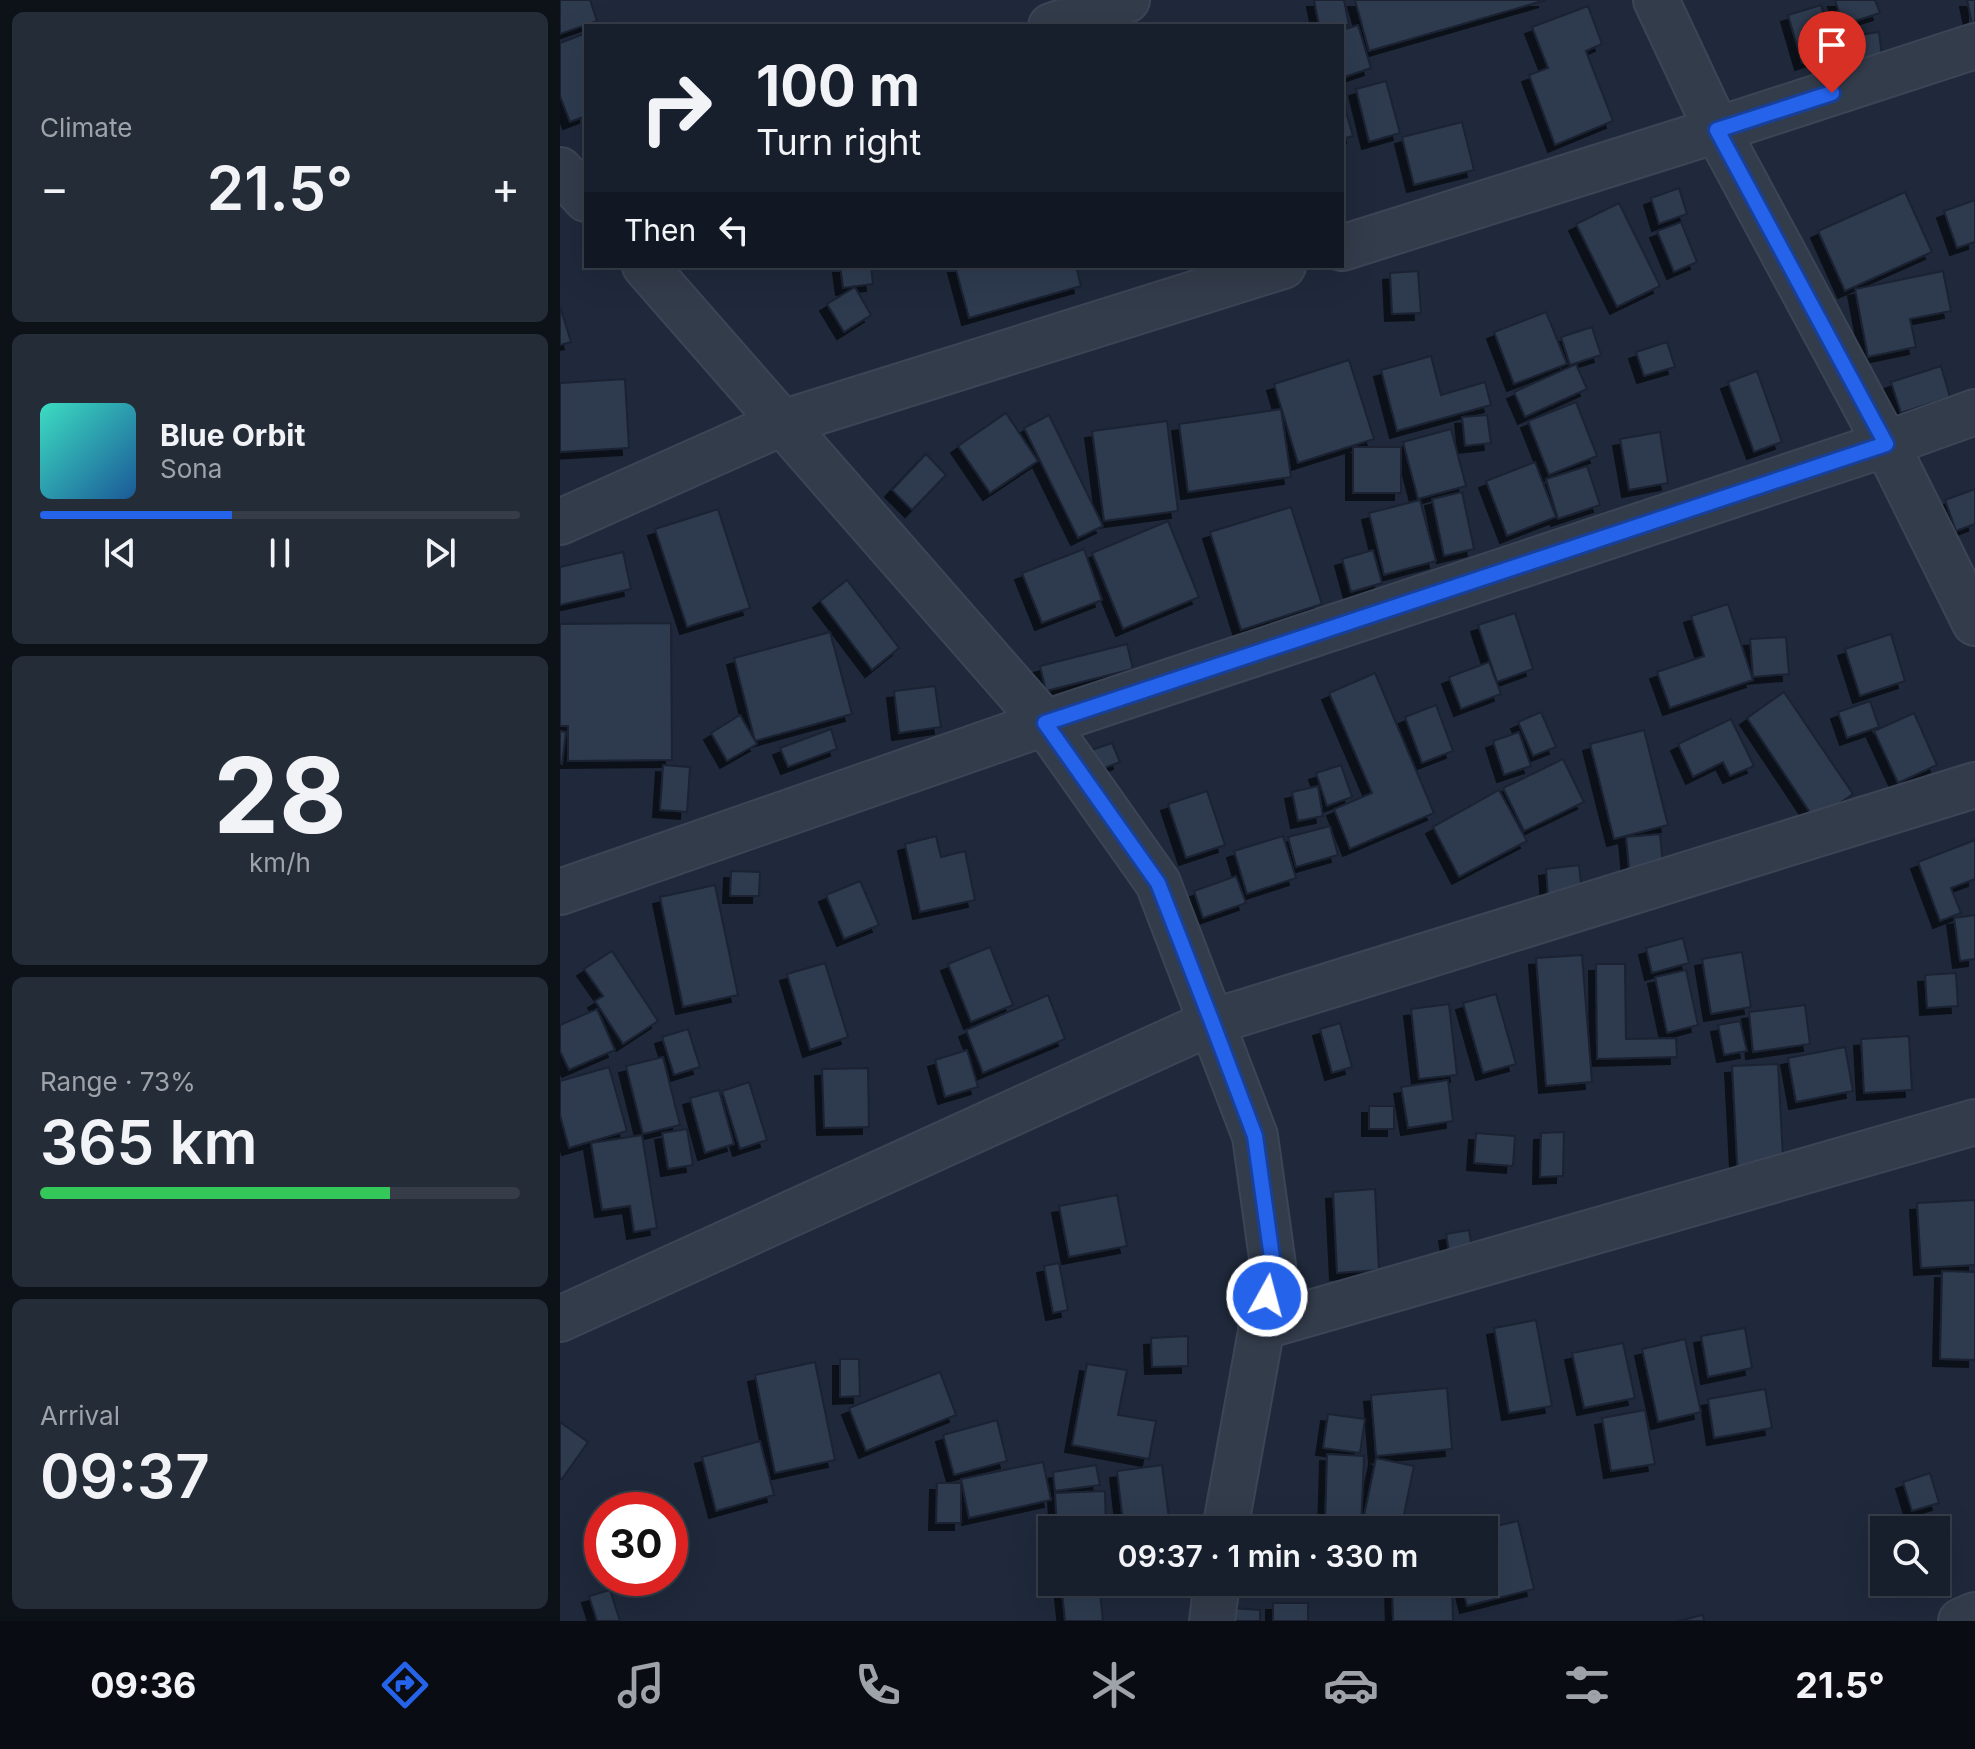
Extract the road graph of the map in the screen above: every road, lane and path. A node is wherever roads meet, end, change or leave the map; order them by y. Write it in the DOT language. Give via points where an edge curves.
graph roads {
  1 [pos="1127,0"];
  2 [pos="1656,0"];
  3 [pos="1057,24"];
  4 [pos="1975,46"];
  5 [pos="1717,130"];
  6 [pos="1344,247"];
  7 [pos="647,268"];
  8 [pos="1277,268"];
  9 [pos="1975,412"];
  10 [pos="782,423"];
  11 [pos="1886,444"];
  12 [pos="560,522"];
  13 [pos="1975,623"];
  14 [pos="1045,723"];
  15 [pos="1975,785"];
  16 [pos="560,892"];
  17 [pos="1212,1022"];
  18 [pos="1975,1122"];
  19 [pos="560,1319"];
  20 [pos="1261,1327"];
  21 [pos="1227,1516"];
  22 [pos="1215,1596"];
  23 [pos="1975,1615"];
  24 [pos="1212,1621"];
  25 [pos="1961,1621"];
  1 -- 3 [label="street"];
  2 -- 5 [label="street"];
  4 -- 5 [label="street"];
  5 -- 6 [label="street"];
  5 -- 11 [label="street"];
  7 -- 10 [label="street"];
  8 -- 10 [label="street"];
  9 -- 11 [label="street"];
  10 -- 12 [label="street"];
  10 -- 14 [label="street"];
  11 -- 13 [label="street"];
  11 -- 14 [label="street"];
  14 -- 16 [label="street"];
  14 -- 17 [label="street" via="1158,883"];
  15 -- 17 [label="street"];
  17 -- 19 [label="street"];
  17 -- 20 [label="street" via="1255,1136 1273,1265"];
  18 -- 20 [label="street"];
  20 -- 21 [label="street"];
  22 -- 24 [label="street"];
  23 -- 25 [label="street"];
}
